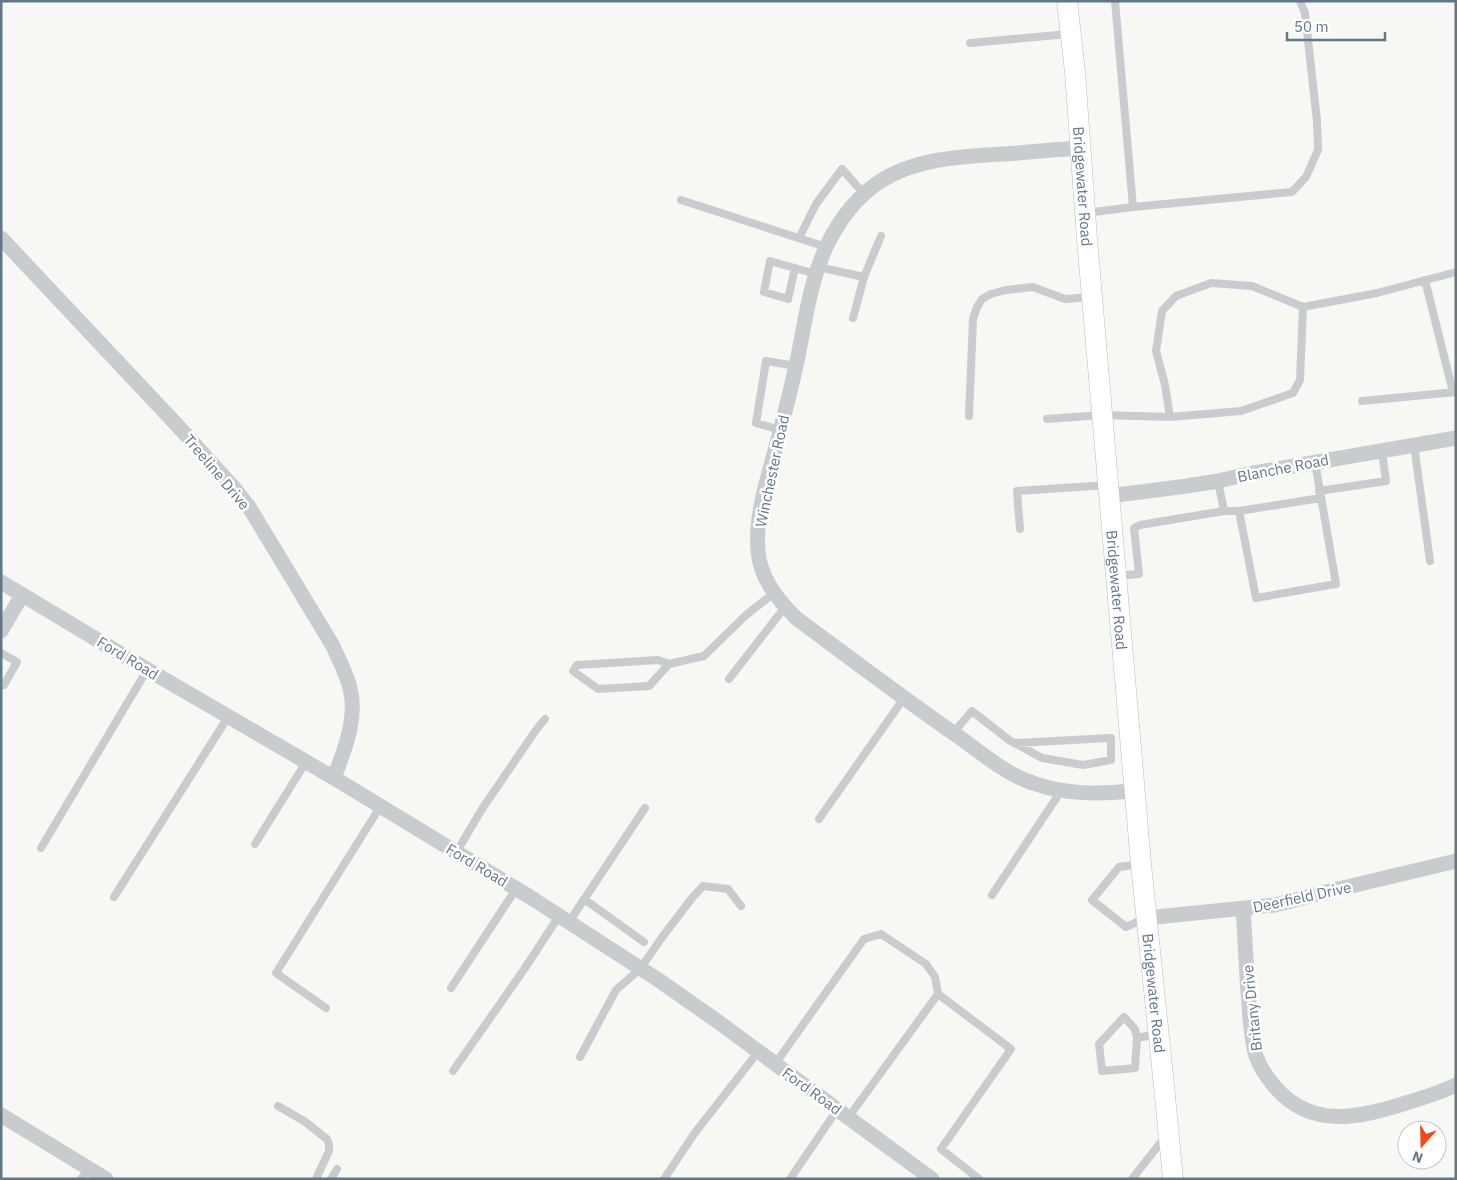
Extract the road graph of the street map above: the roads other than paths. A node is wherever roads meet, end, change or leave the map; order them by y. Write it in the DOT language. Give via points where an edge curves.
graph roads {
  1 [pos="1067,1"];
  2 [pos="1115,1"];
  3 [pos="1300,1"];
  4 [pos="1071,34"];
  5 [pos="970,43"];
  6 [pos="1082,148"];
  7 [pos="864,194"];
  8 [pos="681,200"];
  9 [pos="1133,208"];
  10 [pos="1086,213"];
  11 [pos="881,236"];
  12 [pos="1,238"];
  13 [pos="799,238"];
  14 [pos="826,247"];
  15 [pos="795,268"];
  16 [pos="817,270"];
  17 [pos="1456,272"];
  18 [pos="864,277"];
  19 [pos="1425,280"];
  20 [pos="1093,297"];
  21 [pos="1303,307"];
  22 [pos="853,318"];
  23 [pos="796,366"];
  24 [pos="1454,392"];
  25 [pos="1362,402"];
  26 [pos="1102,414"];
  27 [pos="969,416"];
  28 [pos="1170,417"];
  29 [pos="1047,419"];
  30 [pos="780,430"];
  31 [pos="1456,438"];
  32 [pos="1414,445"];
  33 [pos="1382,451"];
  34 [pos="1315,462"];
  35 [pos="1218,481"];
  36 [pos="1109,491"];
  37 [pos="1320,495"];
  38 [pos="1224,511"];
  39 [pos="1239,511"];
  40 [pos="1020,528"];
  41 [pos="1430,561"];
  42 [pos="1116,576"];
  43 [pos="1,582"];
  44 [pos="774,593"];
  45 [pos="22,595"];
  46 [pos="785,607"];
  47 [pos="1,631"];
  48 [pos="1,653"];
  49 [pos="669,664"];
  50 [pos="147,670"];
  51 [pos="729,679"];
  52 [pos="2,686"];
  53 [pos="904,698"];
  54 [pos="228,716"];
  55 [pos="545,719"];
  56 [pos="953,733"];
  57 [pos="1014,743"];
  58 [pos="306,762"];
  59 [pos="334,778"];
  60 [pos="1061,791"];
  61 [pos="1134,791"];
  62 [pos="380,806"];
  63 [pos="645,808"];
  64 [pos="819,819"];
  65 [pos="255,844"];
  66 [pos="41,848"];
  67 [pos="456,853"];
  68 [pos="1456,861"];
  69 [pos="1141,864"];
  70 [pos="516,888"];
  71 [pos="992,895"];
  72 [pos="114,897"];
  73 [pos="584,899"];
  74 [pos="741,906"];
  75 [pos="1243,909"];
  76 [pos="1146,918"];
  77 [pos="564,919"];
  78 [pos="644,942"];
  79 [pos="640,968"];
  80 [pos="451,988"];
  81 [pos="938,994"];
  82 [pos="326,1008"];
  83 [pos="1159,1034"];
  84 [pos="1137,1038"];
  85 [pos="758,1052"];
  86 [pos="580,1057"];
  87 [pos="775,1064"];
  88 [pos="453,1071"];
  89 [pos="1456,1085"];
  90 [pos="278,1106"];
  91 [pos="843,1114"];
  92 [pos="1,1115"];
  93 [pos="1169,1132"];
  94 [pos="337,1169"];
  95 [pos="85,1174"];
  96 [pos="106,1179"];
  97 [pos="316,1179"];
  98 [pos="331,1179"];
  99 [pos="664,1179"];
  100 [pos="790,1179"];
  101 [pos="932,1179"];
  102 [pos="979,1179"];
  103 [pos="1132,1179"];
  104 [pos="1173,1179"];
  1 -- 4 [label="main road, Bridgewater Road"];
  2 -- 9 [label="lane"];
  3 -- 9 [label="lane" via="1305,13 1318,150 1306,177 1292,192"];
  4 -- 5 [label="lane"];
  4 -- 6 [label="main road, Bridgewater Road"];
  6 -- 7 [label="street, Winchester Road" via="976,155 922,164 894,173"];
  6 -- 10 [label="main road, Bridgewater Road"];
  7 -- 13 [label="lane" via="842,169 816,204"];
  7 -- 14 [label="street, Winchester Road" via="840,221"];
  8 -- 13 [label="lane"];
  9 -- 10 [label="lane"];
  10 -- 20 [label="main road, Bridgewater Road"];
  11 -- 18 [label="lane"];
  12 -- 59 [label="street, Treeline Drive" via="183,431 249,507 333,646 351,690 351,720"];
  13 -- 14 [label="lane"];
  14 -- 16 [label="street, Winchester Road"];
  15 -- 15 [label="lane" via="770,261 764,292 788,299"];
  15 -- 16 [label="lane"];
  16 -- 18 [label="lane"];
  16 -- 23 [label="street, Winchester Road"];
  17 -- 19 [label="lane"];
  18 -- 22 [label="lane"];
  19 -- 21 [label="lane"];
  19 -- 24 [label="lane"];
  20 -- 26 [label="main road, Bridgewater Road"];
  20 -- 27 [label="lane" via="1065,299 1033,287 1006,290 982,299 973,319"];
  21 -- 28 [label="lane" via="1300,380 1293,393 1241,410"];
  21 -- 28 [label="lane" via="1252,286 1210,283 1176,296 1162,311 1156,351"];
  23 -- 30 [label="street, Winchester Road"];
  23 -- 30 [label="lane" via="766,361 756,423"];
  24 -- 25 [label="lane"];
  26 -- 28 [label="lane"];
  26 -- 29 [label="lane"];
  26 -- 36 [label="main road, Bridgewater Road"];
  30 -- 44 [label="street, Winchester Road" via="758,537 761,566"];
  31 -- 32 [label="street, Blanche Road"];
  32 -- 33 [label="street, Blanche Road"];
  32 -- 41 [label="lane"];
  33 -- 34 [label="street, Blanche Road"];
  33 -- 37 [label="lane" via="1386,481"];
  34 -- 35 [label="street, Blanche Road"];
  34 -- 37 [label="lane"];
  35 -- 36 [label="street, Blanche Road"];
  35 -- 38 [label="lane"];
  36 -- 40 [label="lane" via="1017,491"];
  36 -- 42 [label="main road, Bridgewater Road"];
  37 -- 39 [label="lane"];
  37 -- 39 [label="lane" via="1336,584 1256,598"];
  38 -- 39 [label="lane"];
  38 -- 42 [label="lane" via="1134,528 1139,574"];
  42 -- 61 [label="main road, Bridgewater Road"];
  43 -- 45 [label="street, Ford Road"];
  44 -- 46 [label="street, Winchester Road"];
  44 -- 49 [label="lane" via="704,656"];
  45 -- 47 [label="street"];
  45 -- 50 [label="street, Ford Road"];
  46 -- 51 [label="lane"];
  46 -- 53 [label="street, Winchester Road"];
  48 -- 52 [label="lane" via="17,662"];
  49 -- 49 [label="lane" via="658,660 576,665 573,670 598,689 649,686"];
  50 -- 54 [label="street, Ford Road"];
  50 -- 66 [label="lane"];
  53 -- 56 [label="street, Winchester Road"];
  53 -- 64 [label="lane"];
  54 -- 58 [label="street, Ford Road"];
  54 -- 72 [label="lane"];
  55 -- 67 [label="lane" via="482,808"];
  56 -- 57 [label="lane" via="972,711"];
  56 -- 60 [label="street, Winchester Road" via="1012,773 1031,783"];
  57 -- 57 [label="lane" via="1042,758 1083,765 1111,760 1111,738"];
  58 -- 59 [label="street, Ford Road"];
  58 -- 65 [label="lane"];
  59 -- 62 [label="street, Ford Road"];
  60 -- 61 [label="street, Winchester Road"];
  60 -- 71 [label="lane"];
  61 -- 69 [label="main road, Bridgewater Road"];
  62 -- 67 [label="street, Ford Road"];
  62 -- 82 [label="lane" via="276,973"];
  63 -- 73 [label="lane"];
  67 -- 70 [label="street, Ford Road"];
  68 -- 75 [label="street, Deerfield Drive" via="1275,905"];
  69 -- 76 [label="main road, Bridgewater Road"];
  69 -- 76 [label="lane" via="1119,867 1092,900 1126,927"];
  70 -- 77 [label="street, Ford Road"];
  70 -- 80 [label="lane"];
  73 -- 77 [label="lane"];
  73 -- 78 [label="lane"];
  74 -- 79 [label="lane" via="728,889 703,886"];
  75 -- 76 [label="street, Deerfield Drive"];
  75 -- 89 [label="street, Britany Drive" via="1253,1043 1262,1070 1281,1094 1304,1110 1348,1117 1398,1106"];
  76 -- 83 [label="main road, Bridgewater Road"];
  77 -- 79 [label="street, Ford Road"];
  77 -- 88 [label="lane"];
  79 -- 85 [label="street, Ford Road"];
  79 -- 86 [label="lane" via="616,990"];
  81 -- 87 [label="lane" via="935,976 926,964 881,934 864,939"];
  81 -- 91 [label="lane"];
  81 -- 102 [label="lane" via="1010,1049 941,1149"];
  83 -- 84 [label="lane"];
  83 -- 93 [label="main road, Bridgewater Road"];
  84 -- 84 [label="lane" via="1135,1068 1102,1071 1099,1044 1124,1017 1135,1029"];
  85 -- 87 [label="street, Ford Road"];
  85 -- 99 [label="lane" via="694,1134"];
  87 -- 91 [label="street, Ford Road"];
  90 -- 97 [label="lane" via="327,1139 329,1151"];
  91 -- 100 [label="lane"];
  91 -- 101 [label="street, Ford Road"];
  92 -- 95 [label="street"];
  93 -- 103 [label="lane"];
  93 -- 104 [label="main road, Bridgewater Road"];
  94 -- 98 [label="lane"];
  95 -- 96 [label="street"];
}
